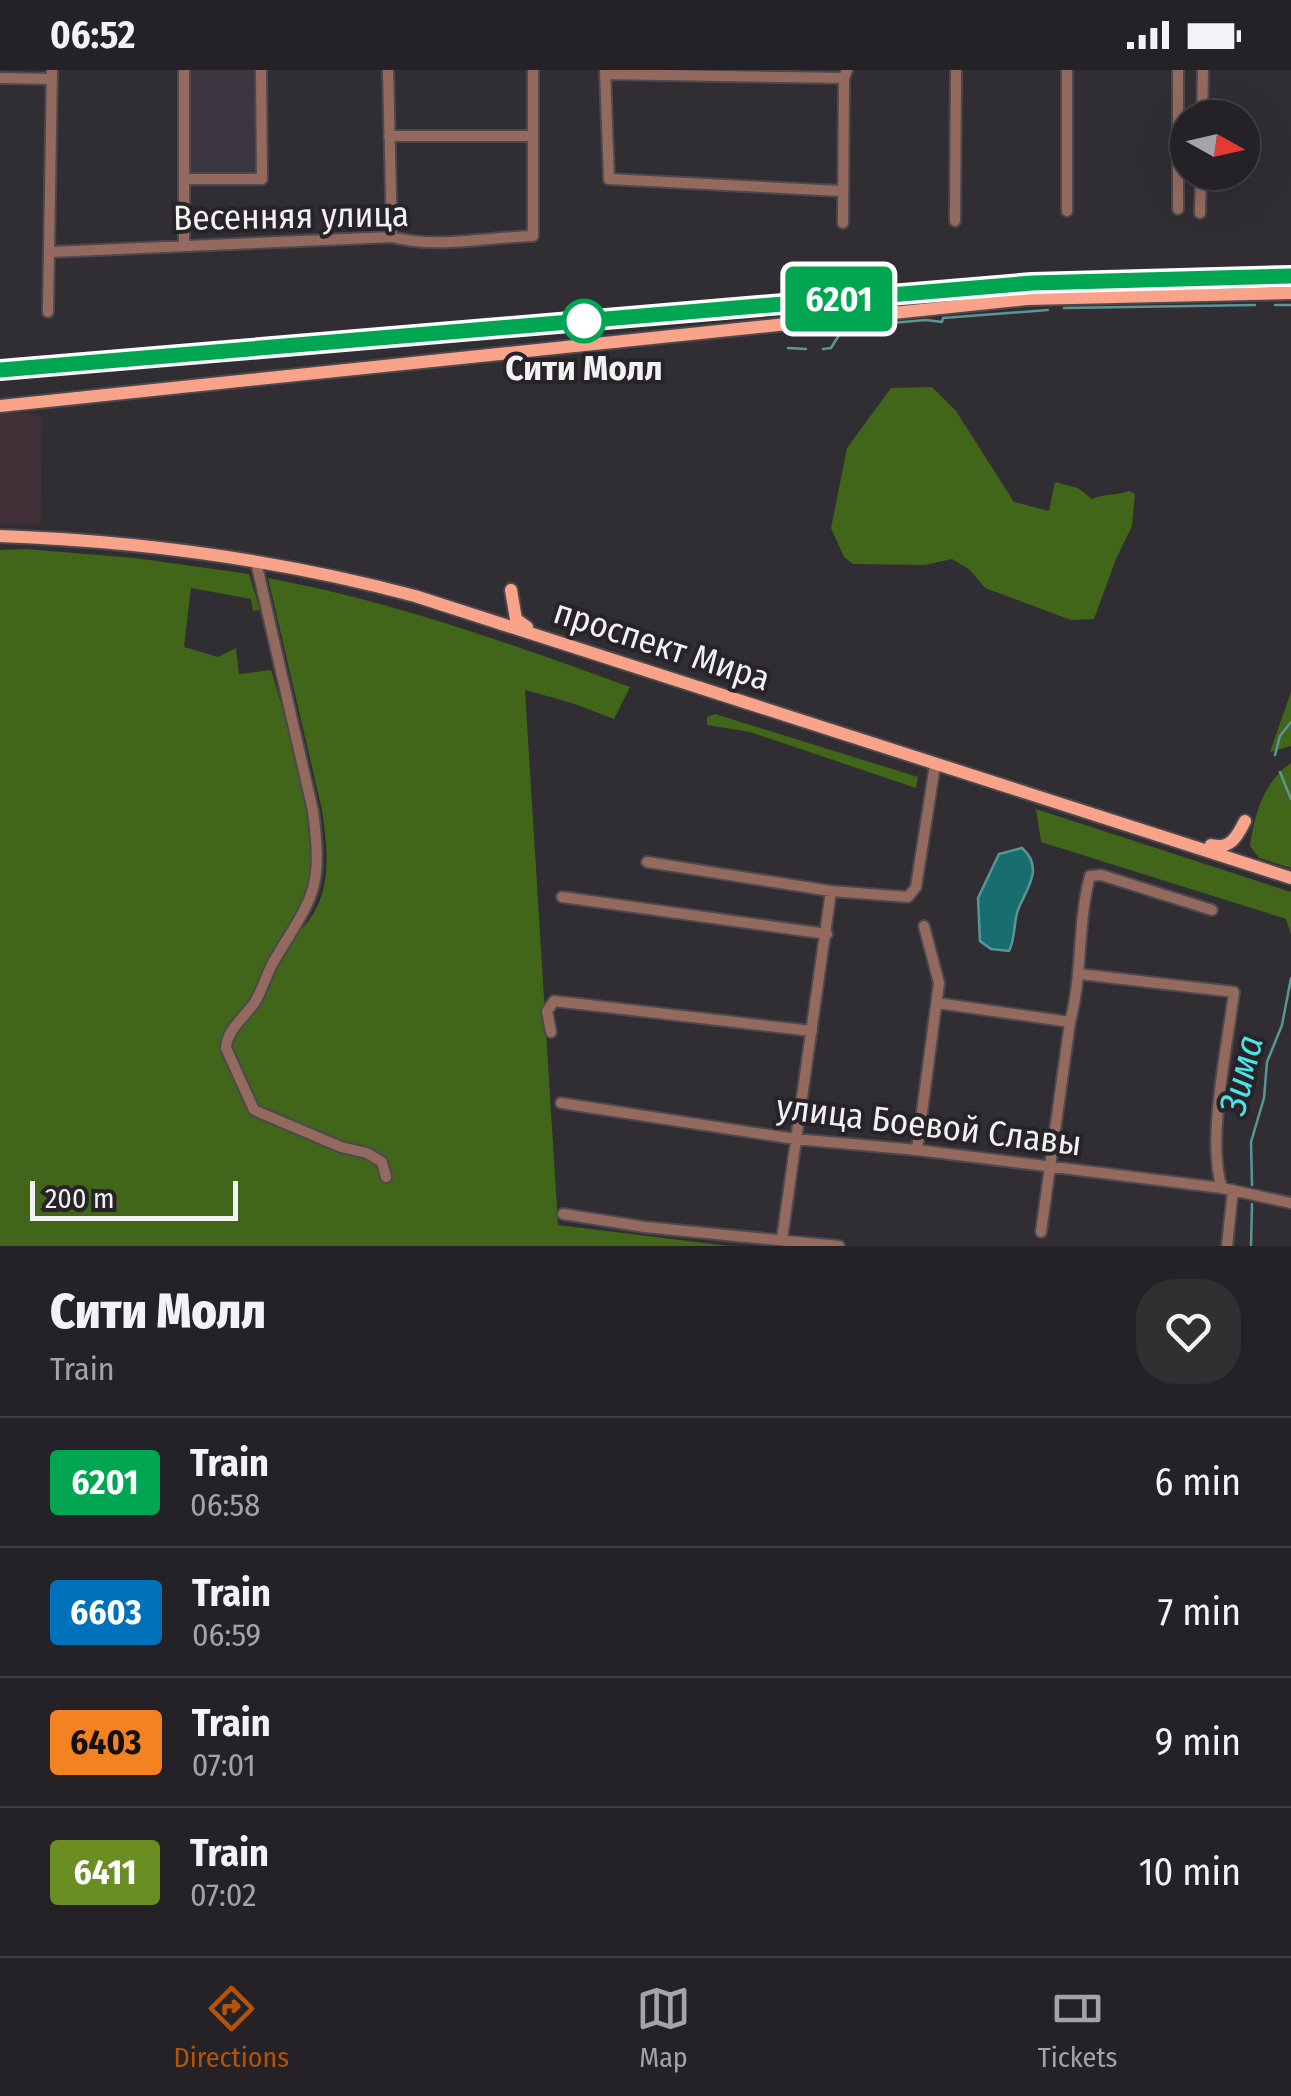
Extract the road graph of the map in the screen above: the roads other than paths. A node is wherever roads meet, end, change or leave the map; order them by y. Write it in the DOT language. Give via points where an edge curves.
graph roads {
  1 [pos="184,70"];
  2 [pos="261,70"];
  3 [pos="388,70"];
  4 [pos="533,70"];
  5 [pos="956,70"];
  6 [pos="1067,70"];
  7 [pos="1178,70"];
  8 [pos="1203,70"];
  9 [pos="605,72"];
  10 [pos="845,74"];
  11 [pos="52,75"];
  12 [pos="0,78"];
  13 [pos="1202,100"];
  14 [pos="389,136"];
  15 [pos="532,136"];
  16 [pos="184,179"];
  17 [pos="1201,190"];
  18 [pos="841,192"];
  19 [pos="1067,210"];
  20 [pos="1178,210"];
  21 [pos="1200,212"];
  22 [pos="956,222"];
  23 [pos="843,223"];
  24 [pos="392,237"];
  25 [pos="184,246"];
  26 [pos="51,252"];
  27 [pos="1291,293"];
  28 [pos="48,312"];
  29 [pos="0,406"];
  30 [pos="0,536"];
  31 [pos="256,562"];
  32 [pos="511,588"];
  33 [pos="451,608"];
  34 [pos="506,626"];
  35 [pos="561,644"];
  36 [pos="934,765"];
  37 [pos="1245,822"];
  38 [pos="1171,838"];
  39 [pos="1234,858"];
  40 [pos="647,862"];
  41 [pos="1287,876"];
  42 [pos="832,890"];
  43 [pos="562,897"];
  44 [pos="1212,910"];
  45 [pos="924,926"];
  46 [pos="827,934"];
  47 [pos="1080,974"];
  48 [pos="937,1003"];
  49 [pos="1070,1022"];
  50 [pos="812,1031"];
  51 [pos="551,1032"];
  52 [pos="560,1103"];
  53 [pos="795,1139"];
  54 [pos="917,1150"];
  55 [pos="1050,1166"];
  56 [pos="386,1177"];
  57 [pos="1228,1189"];
  58 [pos="1291,1203"];
  59 [pos="563,1214"];
  60 [pos="1042,1232"];
  61 [pos="782,1240"];
  62 [pos="821,1245"];
  63 [pos="839,1246"];
  64 [pos="1226,1246"];
  1 -- 16 [label="street"];
  2 -- 16 [label="street" via="262,179"];
  3 -- 14 [label="street"];
  4 -- 15 [label="street"];
  5 -- 22 [label="street"];
  6 -- 19 [label="street"];
  7 -- 20 [label="street"];
  8 -- 13 [label="street"];
  9 -- 10 [label="street"];
  9 -- 18 [label="street" via="609,179"];
  10 -- 18 [label="street"];
  11 -- 12 [label="street"];
  11 -- 26 [label="street"];
  14 -- 15 [label="street"];
  14 -- 24 [label="street"];
  15 -- 24 [label="street, Весенняя улица" via="533,236"];
  16 -- 25 [label="street"];
  17 -- 21 [label="street"];
  18 -- 23 [label="street"];
  24 -- 25 [label="street, Весенняя улица"];
  25 -- 26 [label="street, Весенняя улица"];
  26 -- 28 [label="street"];
  27 -- 29 [label="main road" via="1027,299"];
  30 -- 31 [label="main road, проспект Мира"];
  31 -- 33 [label="main road, проспект Мира" via="346,578"];
  31 -- 56 [label="street" via="318,850 304,913 226,1048 254,1110 367,1153 382,1162"];
  32 -- 33 [label="main road" via="497,614"];
  32 -- 34 [label="main road"];
  32 -- 35 [label="main road" via="516,619"];
  33 -- 34 [label="main road, проспект Мира"];
  34 -- 35 [label="main road, проспект Мира"];
  35 -- 36 [label="main road, проспект Мира"];
  36 -- 38 [label="main road, проспект Мира"];
  36 -- 42 [label="street" via="915,893"];
  37 -- 38 [label="main road" via="1234,841 1222,846"];
  37 -- 39 [label="main road"];
  37 -- 41 [label="main road" via="1243,854"];
  38 -- 39 [label="main road, проспект Мира"];
  39 -- 41 [label="main road, проспект Мира"];
  40 -- 42 [label="street"];
  42 -- 46 [label="street"];
  43 -- 46 [label="street"];
  44 -- 47 [label="street" via="1090,876"];
  45 -- 48 [label="street" via="939,983"];
  46 -- 50 [label="street"];
  47 -- 49 [label="street"];
  47 -- 57 [label="street" via="1234,992 1216,1172"];
  48 -- 49 [label="street"];
  48 -- 54 [label="street"];
  49 -- 55 [label="street"];
  50 -- 51 [label="street" via="554,1001 547,1011"];
  50 -- 53 [label="street"];
  52 -- 53 [label="street, улица Боевой Славы"];
  53 -- 54 [label="street, улица Боевой Славы"];
  53 -- 61 [label="street"];
  54 -- 55 [label="street, улица Боевой Славы"];
  55 -- 57 [label="street, улица Боевой Славы"];
  55 -- 60 [label="street"];
  57 -- 58 [label="street, улица Боевой Славы"];
  57 -- 64 [label="street"];
  59 -- 61 [label="street"];
  61 -- 62 [label="street"];
  62 -- 63 [label="street"];
}
